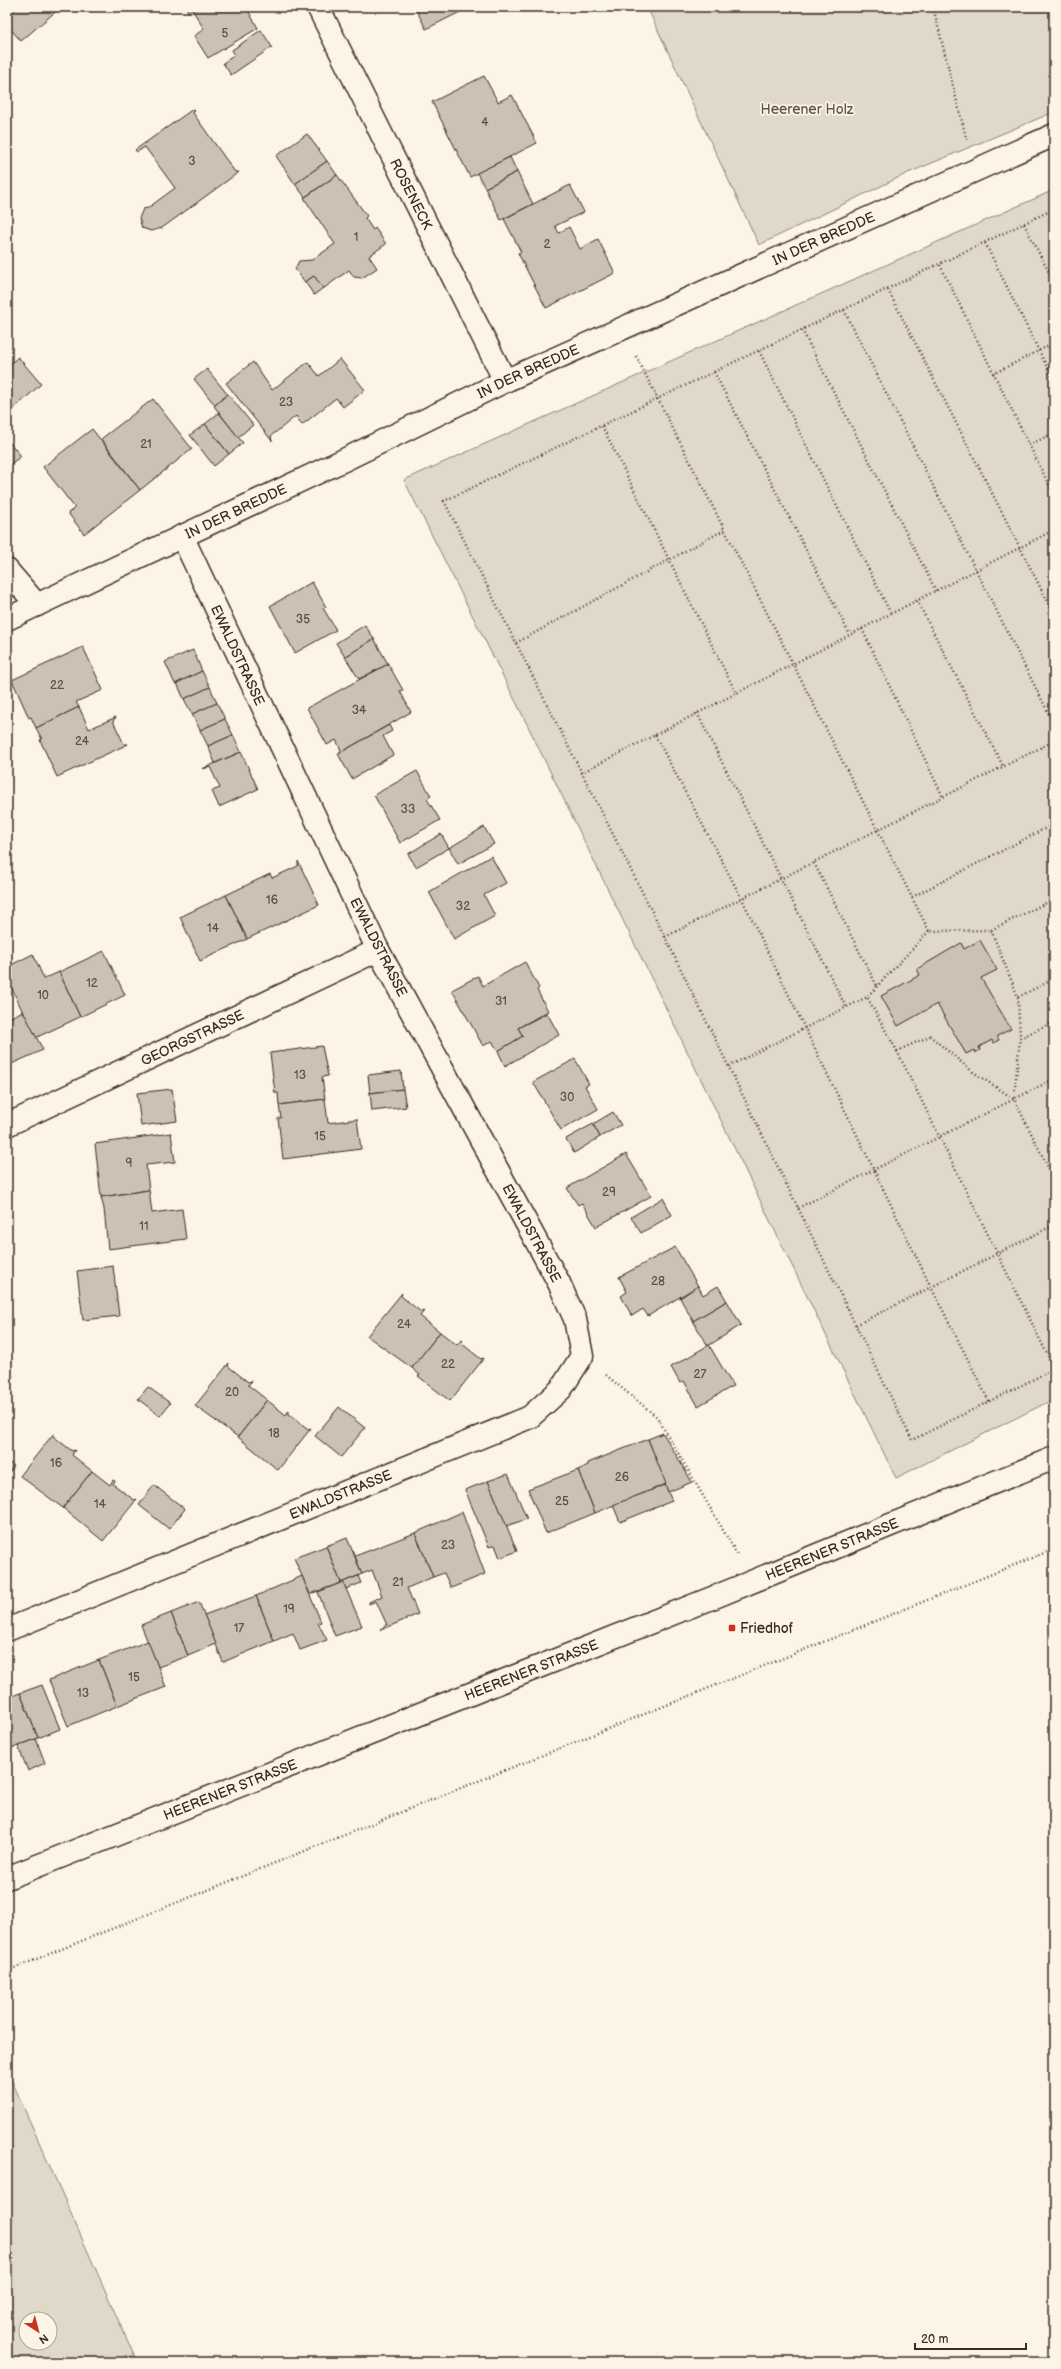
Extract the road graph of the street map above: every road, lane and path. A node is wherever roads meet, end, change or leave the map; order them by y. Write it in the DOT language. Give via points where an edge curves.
graph roads {
  1 [pos="318,7"];
  2 [pos="933,7"];
  3 [pos="1054,135"];
  4 [pos="974,170"];
  5 [pos="1054,209"];
  6 [pos="1024,224"];
  7 [pos="984,243"];
  8 [pos="940,265"];
  9 [pos="1054,282"];
  10 [pos="888,290"];
  11 [pos="844,310"];
  12 [pos="622,329"];
  13 [pos="802,330"];
  14 [pos="1054,343"];
  15 [pos="759,351"];
  16 [pos="1038,351"];
  17 [pos="714,372"];
  18 [pos="994,374"];
  19 [pos="505,381"];
  20 [pos="1054,381"];
  21 [pos="658,399"];
  22 [pos="602,425"];
  23 [pos="1054,433"];
  24 [pos="1029,445"];
  25 [pos="1054,495"];
  26 [pos="724,530"];
  27 [pos="1054,530"];
  28 [pos="182,536"];
  29 [pos="1020,547"];
  30 [pos="669,560"];
  31 [pos="7,570"];
  32 [pos="975,571"];
  33 [pos="936,591"];
  34 [pos="917,601"];
  35 [pos="38,605"];
  36 [pos="891,614"];
  37 [pos="1054,614"];
  38 [pos="7,619"];
  39 [pos="862,629"];
  40 [pos="850,635"];
  41 [pos="516,643"];
  42 [pos="793,665"];
  43 [pos="736,693"];
  44 [pos="697,713"];
  45 [pos="1054,724"];
  46 [pos="655,735"];
  47 [pos="1054,741"];
  48 [pos="1003,766"];
  49 [pos="581,773"];
  50 [pos="943,797"];
  51 [pos="1054,824"];
  52 [pos="877,830"];
  53 [pos="814,863"];
  54 [pos="782,879"];
  55 [pos="912,897"];
  56 [pos="742,899"];
  57 [pos="1054,899"];
  58 [pos="991,930"];
  59 [pos="929,931"];
  60 [pos="665,937"];
  61 [pos="378,950"];
  62 [pos="1054,979"];
  63 [pos="877,986"];
  64 [pos="867,997"];
  65 [pos="1018,997"];
  66 [pos="846,1007"];
  67 [pos="1054,1022"];
  68 [pos="806,1027"];
  69 [pos="1020,1038"];
  70 [pos="897,1050"];
  71 [pos="729,1066"];
  72 [pos="1054,1079"];
  73 [pos="1014,1099"];
  74 [pos="7,1125"];
  75 [pos="939,1137"];
  76 [pos="874,1169"];
  77 [pos="1054,1179"];
  78 [pos="798,1208"];
  79 [pos="1054,1224"];
  80 [pos="997,1253"];
  81 [pos="930,1287"];
  82 [pos="856,1324"];
  83 [pos="582,1356"];
  84 [pos="1054,1369"];
  85 [pos="989,1402"];
  86 [pos="1054,1458"];
  87 [pos="1054,1549"];
  88 [pos="752,1581"];
  89 [pos="7,1630"];
  90 [pos="7,1878"];
  91 [pos="7,1971"];
  1 -- 19 [label="street, ROSENECK"];
  2 -- 4 [label="path"];
  3 -- 4 [label="street, IN DER BREDDE"];
  4 -- 12 [label="street, IN DER BREDDE"];
  5 -- 6 [label="path"];
  6 -- 7 [label="path"];
  6 -- 9 [label="path"];
  7 -- 8 [label="path"];
  7 -- 16 [label="path"];
  8 -- 10 [label="path"];
  8 -- 18 [label="path"];
  10 -- 11 [label="path"];
  10 -- 29 [label="path"];
  11 -- 13 [label="path"];
  11 -- 32 [label="path"];
  12 -- 19 [label="street, IN DER BREDDE"];
  12 -- 21 [label="path"];
  13 -- 15 [label="path"];
  13 -- 33 [label="path"];
  14 -- 16 [label="path"];
  15 -- 17 [label="path"];
  15 -- 36 [label="path"];
  16 -- 18 [label="path"];
  16 -- 20 [label="path"];
  17 -- 21 [label="path"];
  17 -- 40 [label="path"];
  18 -- 24 [label="path"];
  19 -- 28 [label="street, IN DER BREDDE"];
  21 -- 22 [label="path"];
  21 -- 26 [label="path"];
  22 -- 30 [label="path"];
  22 -- 41 [label="path" via="444,501"];
  23 -- 24 [label="path"];
  24 -- 25 [label="path"];
  26 -- 30 [label="path"];
  26 -- 42 [label="path"];
  27 -- 29 [label="path"];
  28 -- 35 [label="street, IN DER BREDDE"];
  28 -- 61 [label="street, EWALDSTRASSE"];
  29 -- 32 [label="path"];
  29 -- 37 [label="path"];
  30 -- 41 [label="path"];
  30 -- 43 [label="path"];
  31 -- 35 [label="street"];
  32 -- 33 [label="path"];
  32 -- 45 [label="path"];
  33 -- 34 [label="path"];
  34 -- 36 [label="path"];
  34 -- 48 [label="path"];
  35 -- 38 [label="street, IN DER BREDDE"];
  36 -- 39 [label="path"];
  39 -- 40 [label="path"];
  39 -- 50 [label="path"];
  40 -- 42 [label="path"];
  41 -- 49 [label="path"];
  42 -- 43 [label="path"];
  42 -- 52 [label="path"];
  43 -- 44 [label="path"];
  44 -- 46 [label="path"];
  44 -- 54 [label="path"];
  46 -- 49 [label="path"];
  46 -- 56 [label="path"];
  47 -- 48 [label="path"];
  48 -- 50 [label="path"];
  49 -- 60 [label="path"];
  50 -- 52 [label="path"];
  51 -- 55 [label="path"];
  52 -- 53 [label="path"];
  52 -- 55 [label="path"];
  53 -- 54 [label="path"];
  53 -- 63 [label="path"];
  54 -- 56 [label="path"];
  54 -- 66 [label="path"];
  55 -- 59 [label="path"];
  56 -- 60 [label="path"];
  56 -- 68 [label="path"];
  57 -- 58 [label="path"];
  58 -- 59 [label="path"];
  58 -- 65 [label="path"];
  59 -- 63 [label="path"];
  60 -- 71 [label="path"];
  61 -- 74 [label="street, GEORGSTRASSE"];
  61 -- 83 [label="street, EWALDSTRASSE" via="559,1283 575,1319"];
  62 -- 65 [label="path"];
  63 -- 64 [label="path"];
  64 -- 66 [label="path"];
  64 -- 70 [label="path"];
  65 -- 69 [label="path"];
  66 -- 68 [label="path"];
  67 -- 69 [label="path"];
  68 -- 71 [label="path"];
  68 -- 76 [label="path"];
  69 -- 73 [label="path"];
  70 -- 73 [label="path" via="930,1036 973,1072"];
  70 -- 75 [label="path"];
  71 -- 78 [label="path"];
  72 -- 73 [label="path"];
  73 -- 75 [label="path"];
  73 -- 77 [label="path"];
  75 -- 76 [label="path"];
  75 -- 80 [label="path"];
  76 -- 78 [label="path"];
  76 -- 81 [label="path"];
  78 -- 82 [label="path"];
  79 -- 80 [label="path"];
  80 -- 81 [label="path"];
  80 -- 84 [label="path"];
  81 -- 82 [label="path"];
  81 -- 85 [label="path"];
  82 -- 85 [label="path" via="912,1440"];
  83 -- 88 [label="path" via="657,1416"];
  83 -- 89 [label="street, EWALDSTRASSE" via="561,1389 530,1417"];
  84 -- 85 [label="path"];
  86 -- 88 [label="street, HEERENER STRASSE"];
  87 -- 91 [label="path"];
  88 -- 90 [label="street, HEERENER STRASSE"];
}
